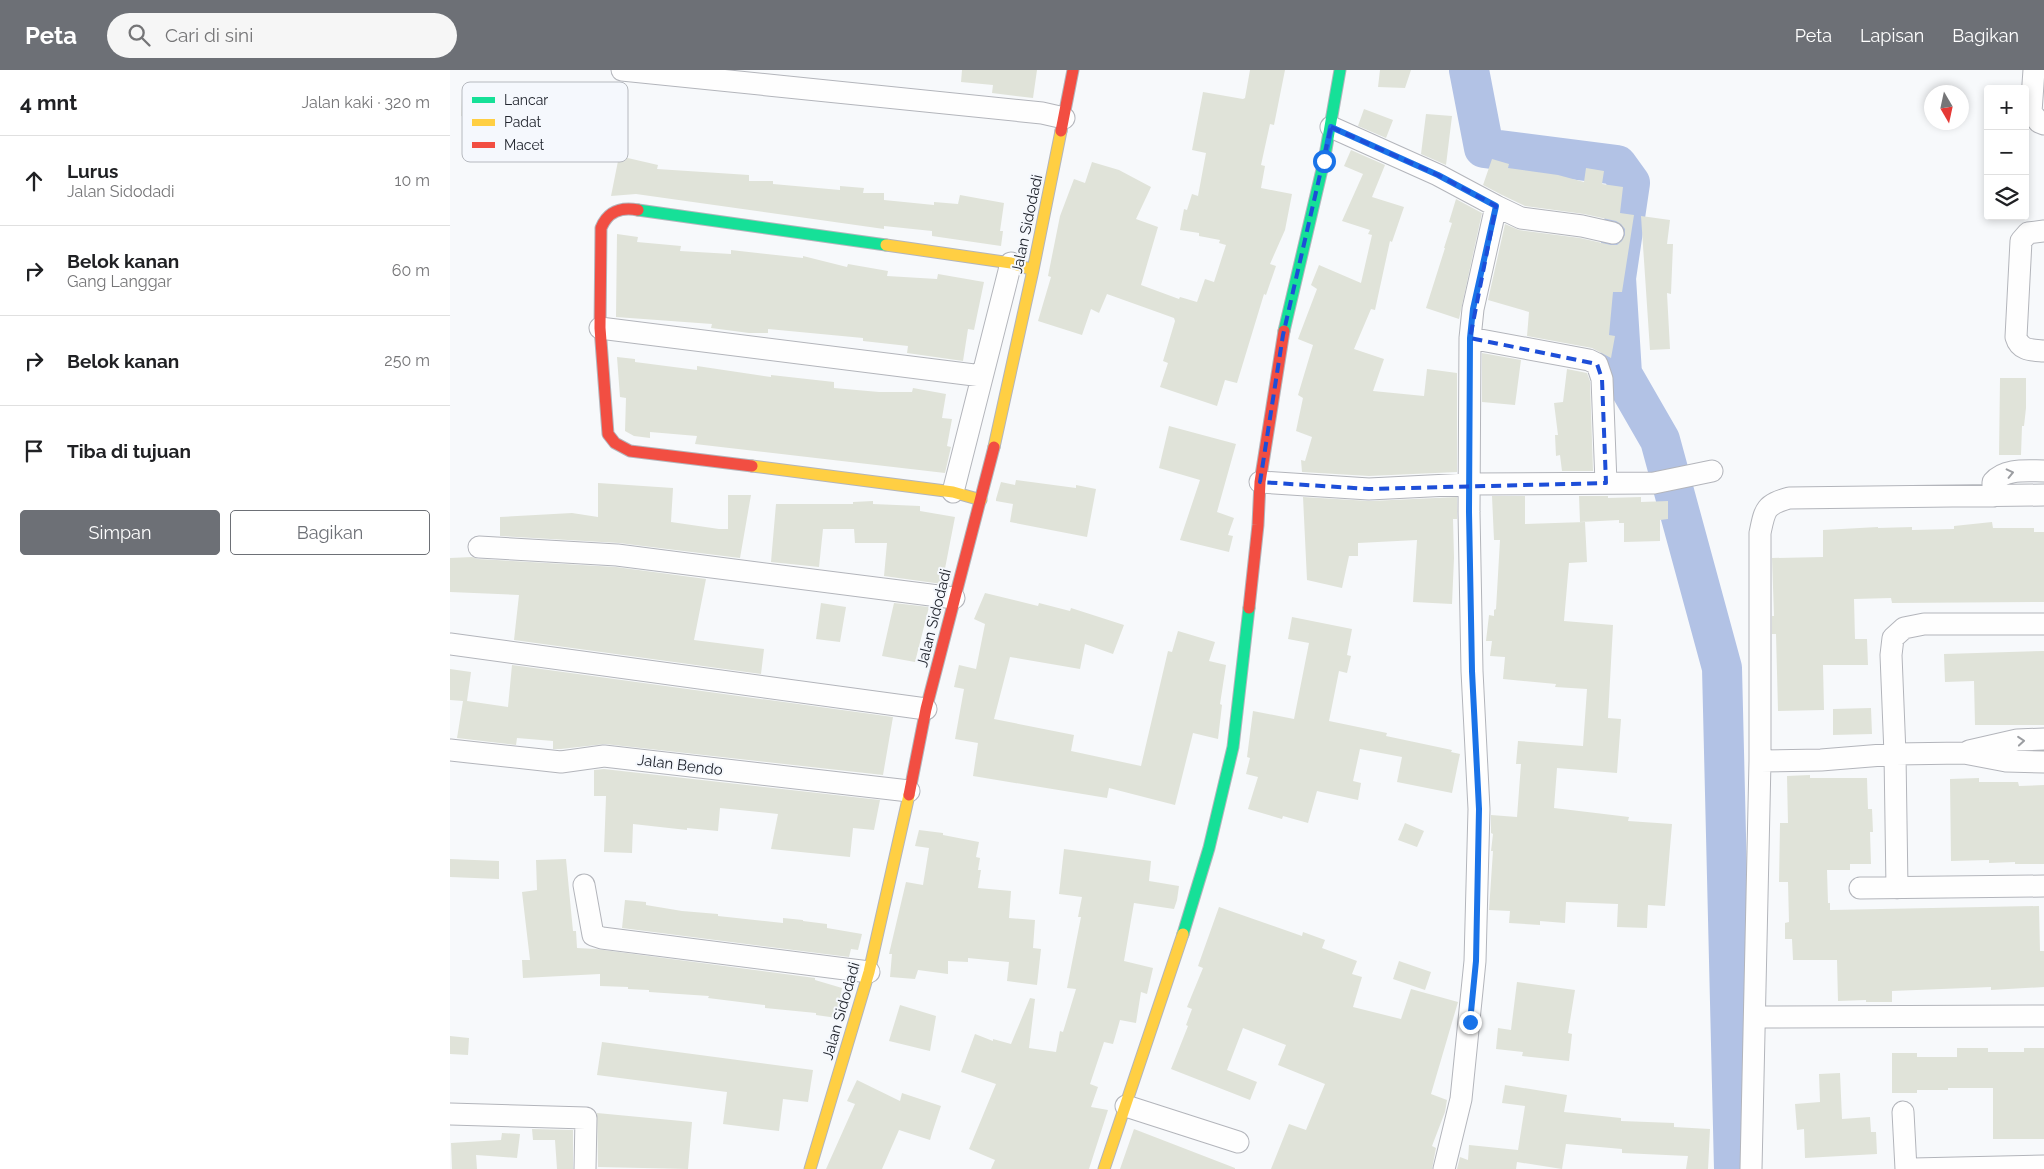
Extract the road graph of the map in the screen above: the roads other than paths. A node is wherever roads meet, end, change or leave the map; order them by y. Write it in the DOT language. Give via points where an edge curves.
graph roads {
  1 [pos="622,70"];
  2 [pos="1073,70"];
  3 [pos="1340,70"];
  4 [pos="2034,70"];
  5 [pos="1064,118"];
  6 [pos="2044,124"];
  7 [pos="1331,127"];
  8 [pos="1496,206"];
  9 [pos="2044,230"];
  10 [pos="1613,233"];
  11 [pos="1012,263"];
  12 [pos="1033,270"];
  13 [pos="600,328"];
  14 [pos="1470,338"];
  15 [pos="2044,350"];
  16 [pos="982,376"];
  17 [pos="1712,471"];
  18 [pos="2044,471"];
  19 [pos="1260,482"];
  20 [pos="1606,483"];
  21 [pos="1469,484"];
  22 [pos="953,492"];
  23 [pos="2044,495"];
  24 [pos="1993,496"];
  25 [pos="981,500"];
  26 [pos="479,547"];
  27 [pos="954,598"];
  28 [pos="2044,624"];
  29 [pos="450,644"];
  30 [pos="926,709"];
  31 [pos="2044,739"];
  32 [pos="450,750"];
  33 [pos="1964,753"];
  34 [pos="1895,754"];
  35 [pos="1760,761"];
  36 [pos="2044,762"];
  37 [pos="909,791"];
  38 [pos="584,885"];
  39 [pos="2044,886"];
  40 [pos="1860,888"];
  41 [pos="1897,888"];
  42 [pos="869,972"];
  43 [pos="2044,1016"];
  44 [pos="1756,1017"];
  45 [pos="1126,1106"];
  46 [pos="1903,1112"];
  47 [pos="450,1114"];
  48 [pos="1238,1142"];
  49 [pos="2044,1166"];
  50 [pos="585,1169"];
  51 [pos="810,1169"];
  52 [pos="1104,1169"];
  53 [pos="1444,1169"];
  54 [pos="1751,1169"];
  55 [pos="1906,1169"];
  56 [pos="1913,1169"];
  1 -- 5 [label="street" via="1042,113"];
  2 -- 5 [label="street, Jalan Sidodadi"];
  3 -- 7 [label="street"];
  4 -- 6 [label="street" via="2031,112"];
  5 -- 12 [label="street, Jalan Sidodadi"];
  7 -- 8 [label="street" via="1438,175"];
  7 -- 19 [label="street" via="1283,335"];
  8 -- 10 [label="street" via="1521,218"];
  8 -- 14 [label="street" via="1473,309"];
  9 -- 15 [label="street" via="2028,233 2021,241 2016,337 2024,348"];
  11 -- 12 [label="street"];
  11 -- 13 [label="street" via="617,209 609,213 602,228"];
  11 -- 16 [label="street"];
  12 -- 25 [label="street, Jalan Sidodadi"];
  13 -- 16 [label="street"];
  13 -- 22 [label="street" via="606,429 609,439 616,445 630,451"];
  14 -- 20 [label="street" via="1597,364 1602,379"];
  14 -- 21 [label="street"];
  16 -- 22 [label="street"];
  17 -- 20 [label="street" via="1654,483"];
  24 -- 18 [label="street, one-way" via="1993,482 1997,477 2010,472"];
  19 -- 21 [label="street" via="1369,489"];
  19 -- 45 [label="street" via="1233,747 1210,848"];
  20 -- 21 [label="street"];
  21 -- 53 [label="street" via="1472,671 1479,809 1476,961 1461,1099"];
  22 -- 25 [label="street"];
  23 -- 24 [label="street"];
  24 -- 35 [label="street" via="1789,498 1772,503 1764,513 1760,533"];
  25 -- 27 [label="street, Jalan Sidodadi"];
  26 -- 27 [label="street" via="617,555"];
  27 -- 30 [label="street, Jalan Sidodadi"];
  28 -- 34 [label="street" via="1924,624 1904,628 1893,638 1891,655"];
  29 -- 30 [label="street"];
  30 -- 37 [label="street, Jalan Sidodadi"];
  33 -- 31 [label="street, one-way" via="2017,740"];
  32 -- 37 [label="street, Jalan Bendo" via="561,762 604,756"];
  33 -- 34 [label="street"];
  33 -- 36 [label="street" via="2006,761"];
  34 -- 35 [label="street"];
  34 -- 41 [label="street"];
  35 -- 44 [label="street"];
  37 -- 42 [label="street, Jalan Sidodadi"];
  38 -- 42 [label="street" via="593,935 602,938"];
  39 -- 41 [label="street"];
  40 -- 41 [label="street"];
  42 -- 51 [label="street, Jalan Sidodadi"];
  43 -- 44 [label="street"];
  44 -- 54 [label="street"];
  45 -- 48 [label="street"];
  45 -- 52 [label="street"];
  46 -- 55 [label="street"];
  47 -- 50 [label="street" via="586,1118"];
  49 -- 56 [label="street"];
}
